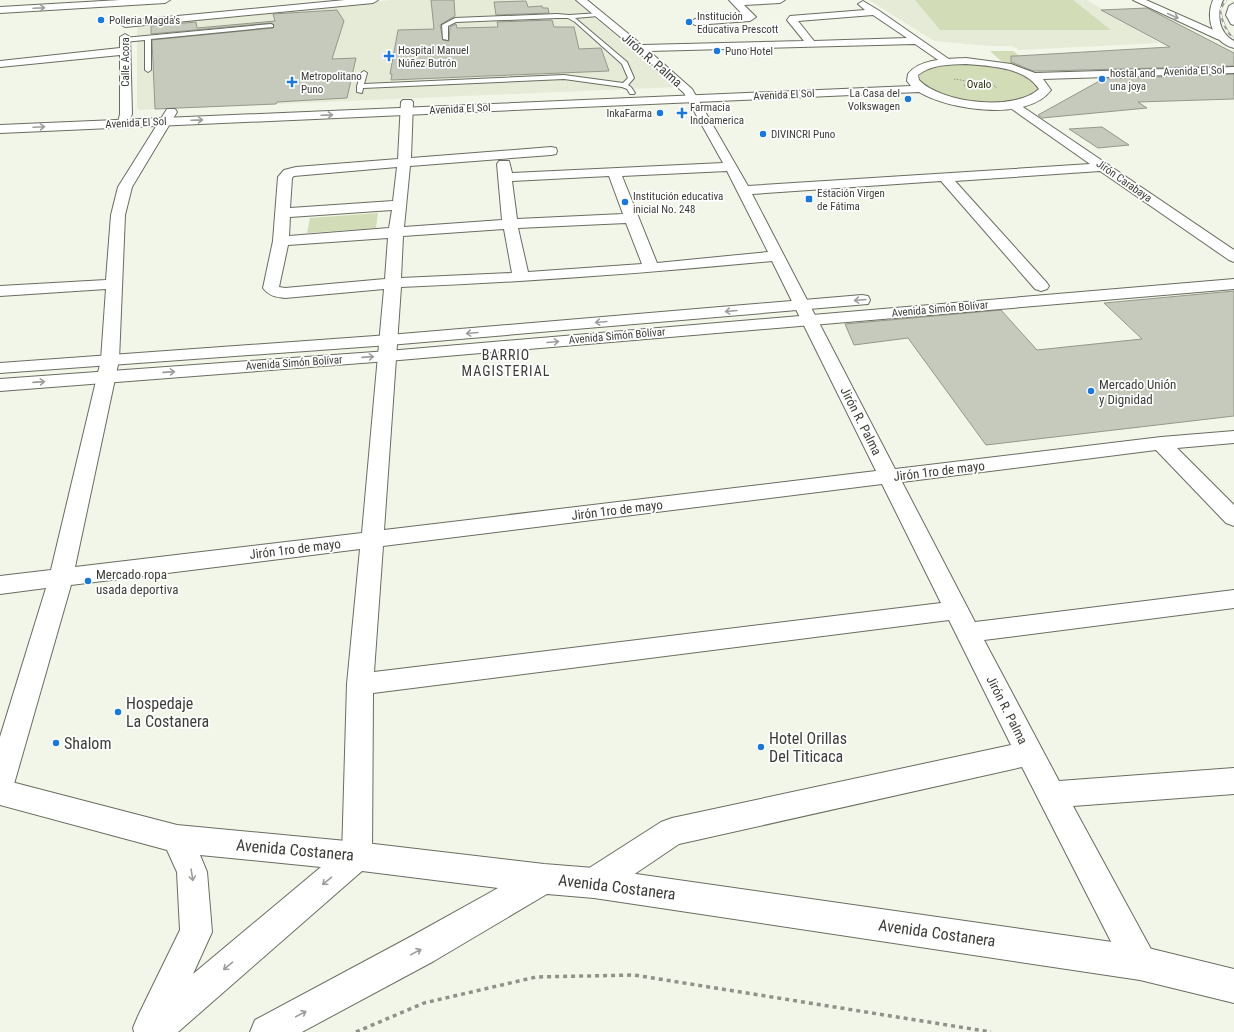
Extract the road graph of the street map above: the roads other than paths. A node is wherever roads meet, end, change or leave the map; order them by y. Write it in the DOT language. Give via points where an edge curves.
graph roads {
  1 [pos="165,0"];
  2 [pos="373,0"];
  3 [pos="581,0"];
  4 [pos="780,0"];
  5 [pos="858,0"];
  6 [pos="1138,0"];
  7 [pos="1218,0"];
  8 [pos="127,1"];
  9 [pos="736,1"];
  10 [pos="1234,6"];
  11 [pos="0,10"];
  12 [pos="875,12"];
  13 [pos="598,14"];
  14 [pos="569,17"];
  15 [pos="738,20"];
  16 [pos="695,22"];
  17 [pos="1234,22"];
  18 [pos="126,24"];
  19 [pos="271,26"];
  20 [pos="1221,37"];
  21 [pos="148,38"];
  22 [pos="446,39"];
  23 [pos="917,41"];
  24 [pos="812,44"];
  25 [pos="1234,45"];
  26 [pos="124,46"];
  27 [pos="761,46"];
  28 [pos="640,48"];
  29 [pos="948,62"];
  30 [pos="0,64"];
  31 [pos="148,70"];
  32 [pos="1234,70"];
  33 [pos="364,72"];
  34 [pos="1234,76"];
  35 [pos="596,80"];
  36 [pos="1038,80"];
  37 [pos="569,85"];
  38 [pos="917,85"];
  39 [pos="360,86"];
  40 [pos="628,89"];
  41 [pos="369,93"];
  42 [pos="690,95"];
  43 [pos="1013,105"];
  44 [pos="407,107"];
  45 [pos="168,117"];
  46 [pos="125,118"];
  47 [pos="0,120"];
  48 [pos="0,129"];
  49 [pos="551,151"];
  50 [pos="502,155"];
  51 [pos="404,162"];
  52 [pos="732,167"];
  53 [pos="1103,167"];
  54 [pos="614,173"];
  55 [pos="506,177"];
  56 [pos="944,177"];
  57 [pos="744,190"];
  58 [pos="399,205"];
  59 [pos="282,212"];
  60 [pos="632,218"];
  61 [pos="510,224"];
  62 [pos="396,234"];
  63 [pos="281,241"];
  64 [pos="777,256"];
  65 [pos="1234,257"];
  66 [pos="651,268"];
  67 [pos="1234,271"];
  68 [pos="521,277"];
  69 [pos="392,283"];
  70 [pos="114,284"];
  71 [pos="1234,284"];
  72 [pos="1041,286"];
  73 [pos="0,291"];
  74 [pos="805,313"];
  75 [pos="389,348"];
  76 [pos="0,368"];
  77 [pos="108,368"];
  78 [pos="0,385"];
  79 [pos="1234,437"];
  80 [pos="1161,443"];
  81 [pos="889,477"];
  82 [pos="1234,518"];
  83 [pos="372,540"];
  84 [pos="61,577"];
  85 [pos="0,585"];
  86 [pos="1234,599"];
  87 [pos="957,610"];
  88 [pos="968,632"];
  89 [pos="360,684"];
  90 [pos="1029,753"];
  91 [pos="1234,781"];
  92 [pos="0,784"];
  93 [pos="0,792"];
  94 [pos="1051,794"];
  95 [pos="178,839"];
  96 [pos="357,856"];
  97 [pos="544,879"];
  98 [pos="594,883"];
  99 [pos="1140,963"];
  100 [pos="1234,986"];
  101 [pos="149,1032"];
  102 [pos="267,1032"];
  1 -- 8 [label="street"];
  2 -- 18 [label="street"];
  3 -- 13 [label="street, Jirón R. Palma"];
  4 -- 9 [label="street"];
  5 -- 12 [label="street"];
  6 -- 20 [label="street, one-way"];
  7 -- 20 [label="street" via="1214,7 1214,20"];
  11 -- 8 [label="street, one-way"];
  8 -- 18 [label="street, Calle Acora"];
  9 -- 15 [label="street" via="751,17"];
  10 -- 17 [label="street" via="1231,15"];
  12 -- 23 [label="street"];
  12 -- 24 [label="street" via="793,18"];
  13 -- 14 [label="lane"];
  13 -- 28 [label="street, Jirón R. Palma"];
  14 -- 22 [label="lane" via="454,20 445,25"];
  14 -- 40 [label="lane" via="625,63 631,78"];
  15 -- 16 [label="street"];
  15 -- 27 [label="street"];
  18 -- 26 [label="street, Calle Acora"];
  19 -- 21 [label="lane"];
  20 -- 25 [label="street"];
  21 -- 26 [label="lane"];
  21 -- 31 [label="lane"];
  23 -- 24 [label="street"];
  23 -- 29 [label="street"];
  24 -- 27 [label="street"];
  26 -- 30 [label="street"];
  26 -- 46 [label="street, Calle Acora"];
  27 -- 28 [label="street"];
  28 -- 42 [label="street, Jirón R. Palma"];
  29 -- 36 [label="street" via="979,62 1004,66"];
  29 -- 38 [label="street" via="919,68 913,74"];
  32 -- 36 [label="street, Avenida El Sol"];
  33 -- 39 [label="lane"];
  34 -- 36 [label="street, Avenida El Sol"];
  35 -- 37 [label="lane"];
  35 -- 39 [label="lane" via="564,77"];
  35 -- 40 [label="lane"];
  36 -- 43 [label="street" via="1045,90 1041,97"];
  38 -- 42 [label="street, Avenida El Sol"];
  38 -- 43 [label="street" via="945,99 972,104"];
  39 -- 41 [label="lane" via="359,92"];
  40 -- 42 [label="street, Avenida El Sol"];
  40 -- 44 [label="street, Avenida El Sol"];
  42 -- 44 [label="street, Avenida El Sol"];
  42 -- 52 [label="street, Jirón R. Palma"];
  43 -- 53 [label="street, Jirón Carabaya"];
  44 -- 45 [label="street, Avenida El Sol"];
  44 -- 51 [label="street"];
  45 -- 46 [label="street, Avenida El Sol"];
  45 -- 70 [label="street" via="126,187 118,215"];
  46 -- 47 [label="street, Avenida El Sol"];
  48 -- 46 [label="street, Avenida El Sol, one-way"];
  49 -- 50 [label="street"];
  50 -- 51 [label="street"];
  50 -- 55 [label="street"];
  51 -- 58 [label="street"];
  51 -- 59 [label="street" via="289,173 285,177"];
  52 -- 54 [label="street"];
  52 -- 57 [label="street, Jirón R. Palma"];
  53 -- 56 [label="street"];
  53 -- 65 [label="street, Jirón Carabaya"];
  54 -- 55 [label="street"];
  54 -- 60 [label="street"];
  55 -- 61 [label="street"];
  56 -- 57 [label="street"];
  56 -- 72 [label="street"];
  57 -- 64 [label="street, Jirón R. Palma"];
  58 -- 59 [label="street"];
  58 -- 62 [label="street"];
  59 -- 63 [label="street"];
  60 -- 61 [label="street"];
  60 -- 66 [label="street"];
  61 -- 62 [label="street"];
  61 -- 68 [label="street"];
  62 -- 63 [label="street"];
  62 -- 69 [label="street"];
  63 -- 69 [label="street" via="271,288 276,292"];
  64 -- 66 [label="street"];
  64 -- 74 [label="street, Jirón R. Palma"];
  66 -- 68 [label="street"];
  67 -- 72 [label="street, Avenida Simón Bolívar"];
  68 -- 69 [label="street"];
  69 -- 75 [label="street"];
  70 -- 73 [label="street"];
  70 -- 77 [label="street"];
  71 -- 74 [label="street, Avenida Simón Bolívar"];
  72 -- 74 [label="street, Avenida Simón Bolívar, one-way"];
  74 -- 75 [label="street, Avenida Simón Bolívar"];
  74 -- 81 [label="street, Jirón R. Palma"];
  75 -- 77 [label="street, Avenida Simón Bolívar"];
  75 -- 83 [label="street"];
  76 -- 77 [label="street, Avenida Simón Bolívar"];
  78 -- 77 [label="street, Avenida Simón Bolívar, one-way"];
  77 -- 84 [label="street"];
  79 -- 80 [label="street, Jirón 1ro de mayo"];
  80 -- 81 [label="street, Jirón 1ro de mayo"];
  80 -- 82 [label="street"];
  81 -- 83 [label="street, Jirón 1ro de mayo"];
  81 -- 87 [label="street, Jirón R. Palma"];
  83 -- 84 [label="street, Jirón 1ro de mayo"];
  83 -- 89 [label="street"];
  84 -- 85 [label="street, Jirón 1ro de mayo"];
  84 -- 92 [label="street"];
  86 -- 88 [label="street"];
  87 -- 88 [label="street, Jirón R. Palma"];
  87 -- 89 [label="street"];
  88 -- 90 [label="street, Jirón R. Palma"];
  89 -- 96 [label="street"];
  90 -- 94 [label="street, Jirón R. Palma"];
  90 -- 98 [label="street" via="672,832"];
  91 -- 94 [label="street"];
  93 -- 95 [label="street, Avenida Costanera"];
  94 -- 99 [label="street, Jirón R. Palma"];
  95 -- 96 [label="street, Avenida Costanera"];
  95 -- 101 [label="street, one-way" via="192,872 196,932"];
  96 -- 97 [label="street, Avenida Costanera"];
  96 -- 101 [label="street, one-way"];
  97 -- 98 [label="street, Avenida Costanera"];
  102 -- 97 [label="street, one-way" via="422,950"];
  98 -- 99 [label="street, Avenida Costanera"];
  99 -- 100 [label="street, Avenida Costanera"];
}
